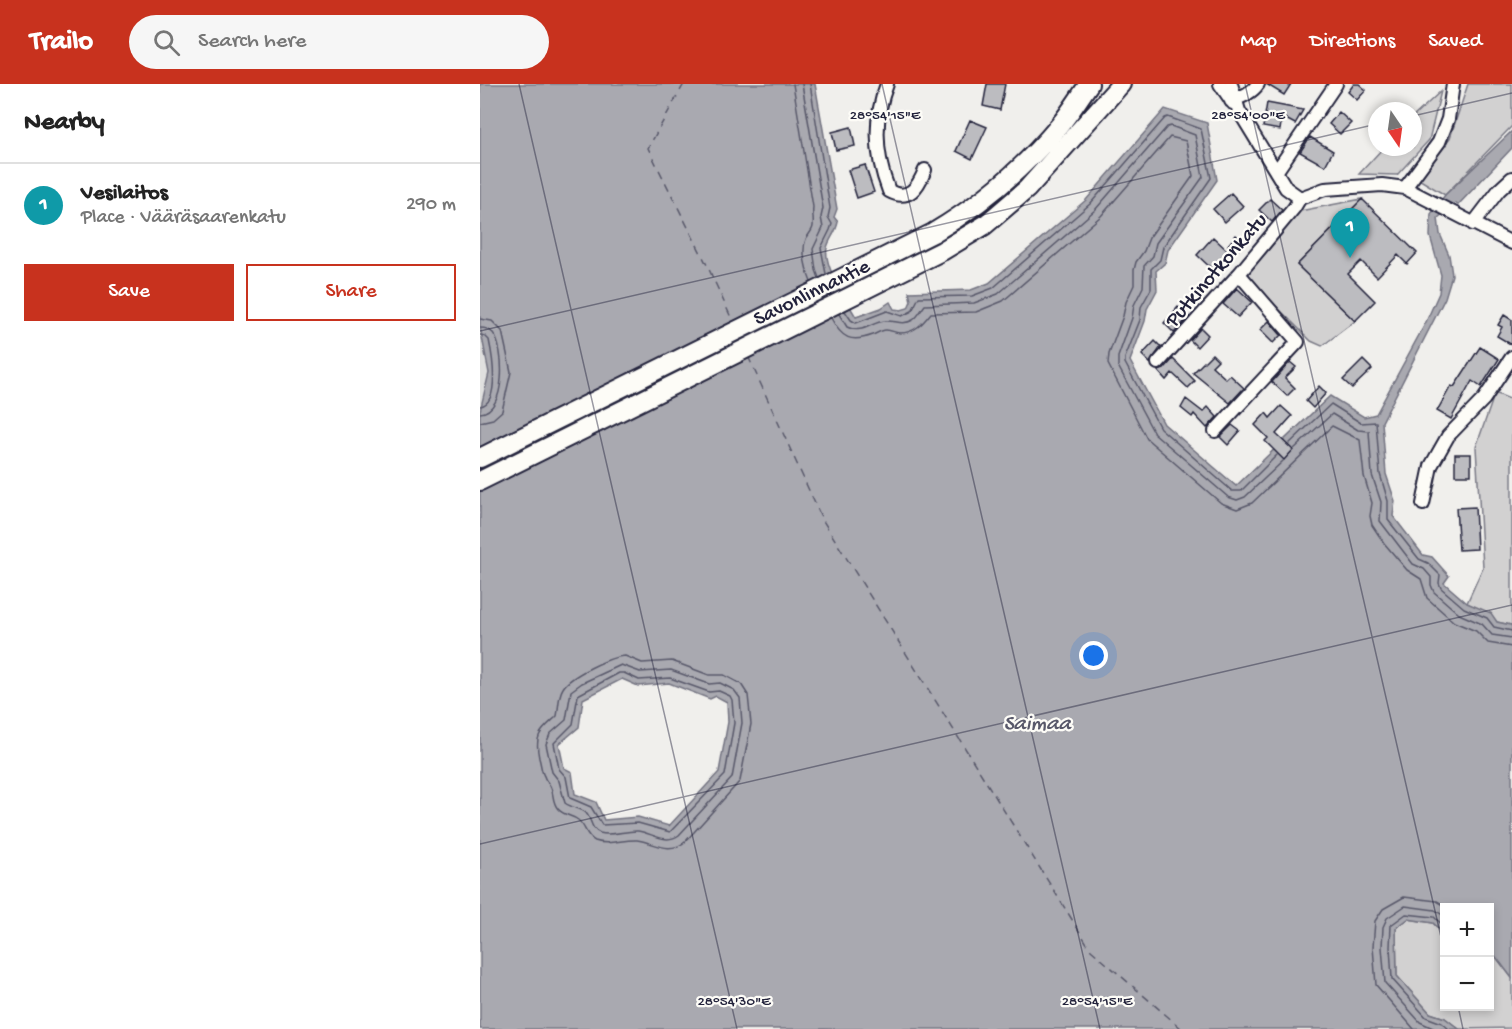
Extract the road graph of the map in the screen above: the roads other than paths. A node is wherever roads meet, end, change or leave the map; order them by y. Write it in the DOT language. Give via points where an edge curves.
graph roads {
  1 [pos="887,84"];
  2 [pos="1089,84"];
  3 [pos="1121,84"];
  4 [pos="1220,84"];
  5 [pos="1231,84"];
  6 [pos="1258,84"];
  7 [pos="1336,84"];
  8 [pos="1453,84"];
  9 [pos="1236,104"];
  10 [pos="926,170"];
  11 [pos="1276,172"];
  12 [pos="1512,178"];
  13 [pos="1405,188"];
  14 [pos="1300,198"];
  15 [pos="1473,224"];
  16 [pos="1512,243"];
  17 [pos="1239,274"];
  18 [pos="1512,357"];
  19 [pos="1158,363"];
  20 [pos="1215,431"];
  21 [pos="480,458"];
  22 [pos="480,481"];
  23 [pos="1423,504"];
  1 -- 10 [label="street" via="876,120 880,166 889,191 911,194"];
  2 -- 21 [label="highway, Savonlinnantie" via="1031,157 977,203 933,233"];
  3 -- 22 [label="highway, Savonlinnantie" via="1027,189 985,225 942,251"];
  4 -- 9 [label="street"];
  5 -- 9 [label="street"];
  6 -- 9 [label="street"];
  7 -- 11 [label="street"];
  8 -- 13 [label="street" via="1448,119 1438,142"];
  9 -- 11 [label="street"];
  11 -- 14 [label="street" via="1286,188"];
  12 -- 15 [label="street"];
  13 -- 14 [label="street" via="1382,185 1325,189"];
  13 -- 15 [label="street"];
  14 -- 17 [label="street, Putkinotkonkatu"];
  15 -- 16 [label="street"];
  17 -- 19 [label="street, Putkinotkonkatu"];
  17 -- 20 [label="street" via="1298,342"];
  18 -- 23 [label="street" via="1485,399 1448,436 1431,466"];
}
